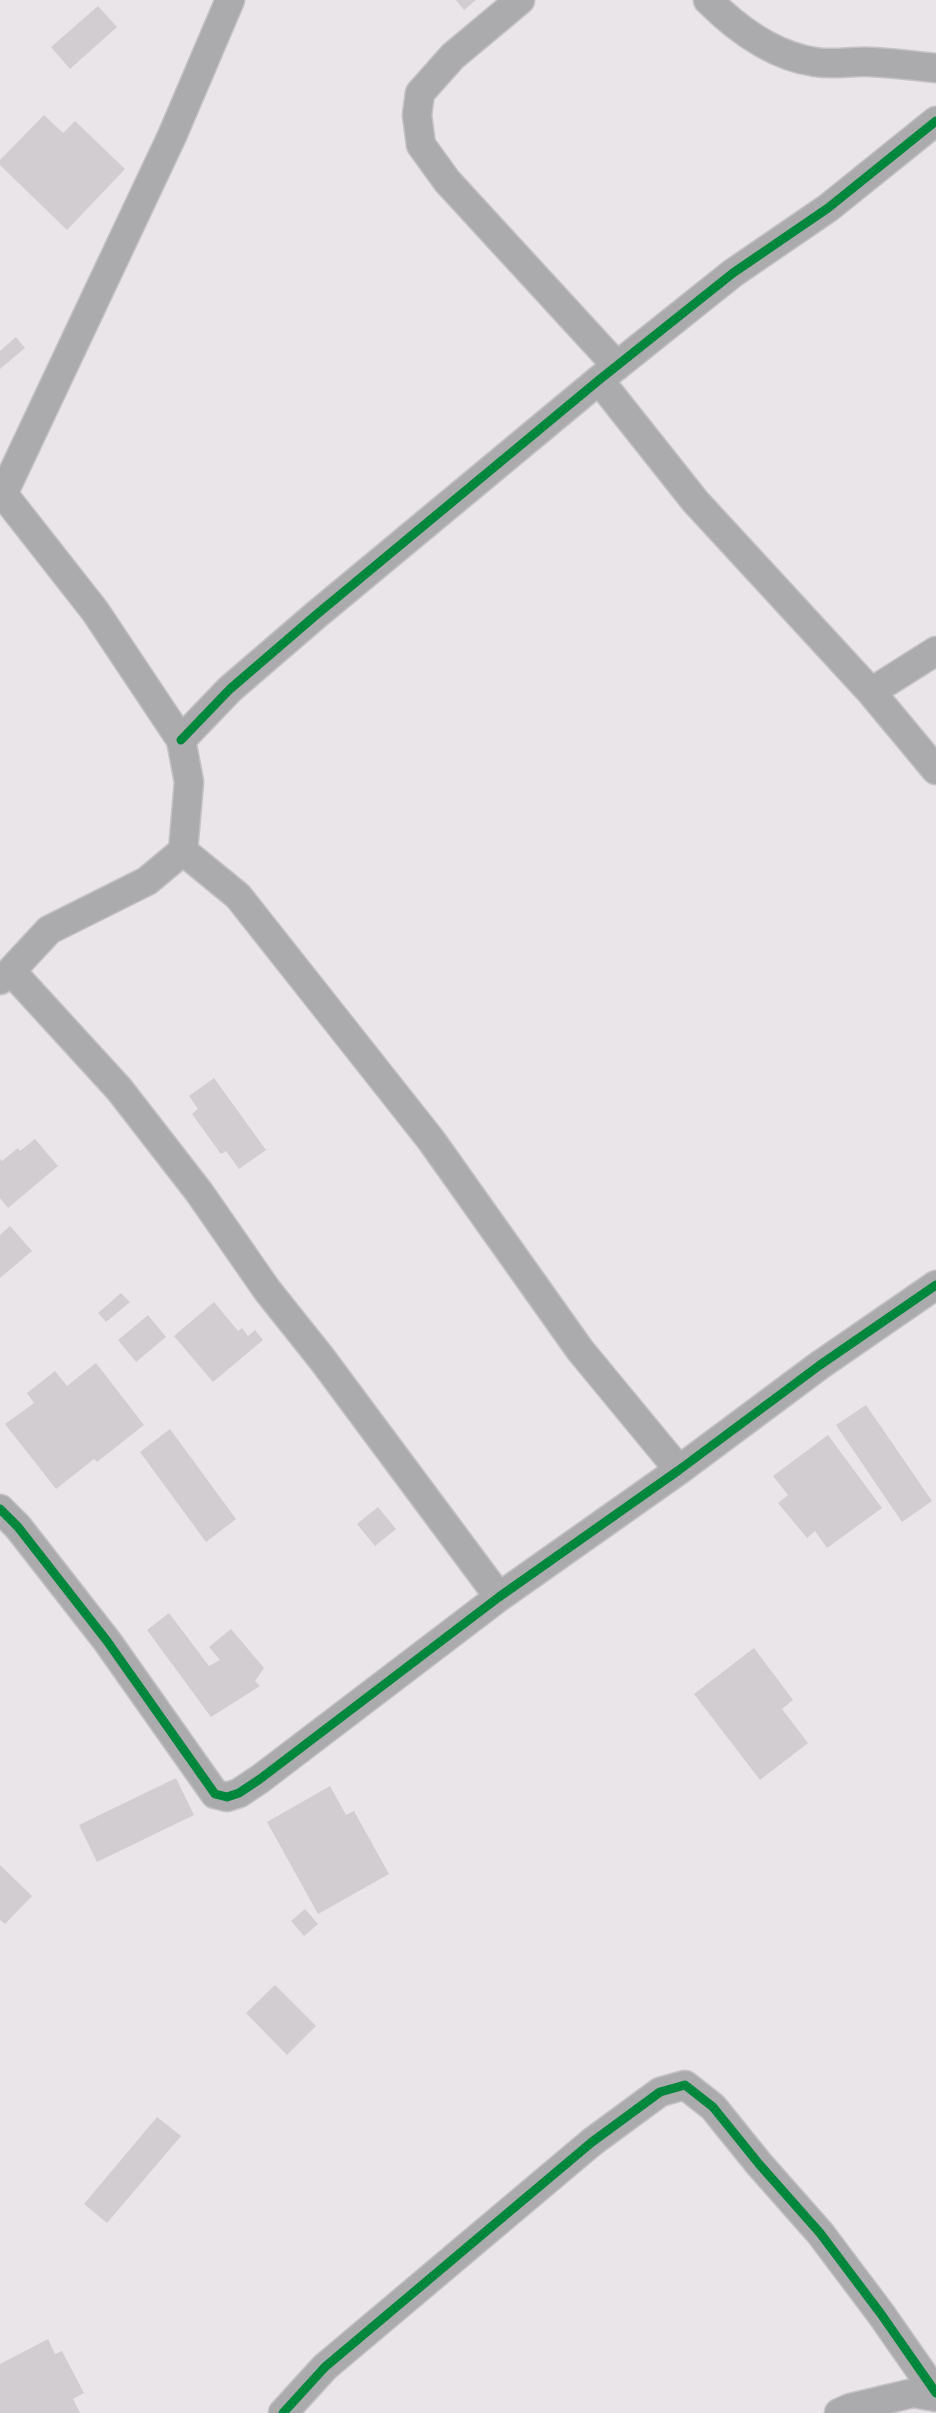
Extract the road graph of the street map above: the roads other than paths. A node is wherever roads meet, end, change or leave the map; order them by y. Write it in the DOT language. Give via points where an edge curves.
graph roads {
  1 [pos="230,0"];
  2 [pos="520,0"];
  3 [pos="708,0"];
  4 [pos="936,68"];
  5 [pos="936,122"];
  6 [pos="608,373"];
  7 [pos="2,492"];
  8 [pos="936,651"];
  9 [pos="871,692"];
  10 [pos="181,740"];
  11 [pos="936,770"];
  12 [pos="183,851"];
  13 [pos="6,976"];
  14 [pos="936,1285"];
  15 [pos="679,1470"];
  16 [pos="0,1509"];
  17 [pos="499,1597"];
  18 [pos="936,2395"];
  19 [pos="283,2413"];
  20 [pos="839,2413"];
  1 -- 7 [label="street" via="172,136"];
  2 -- 6 [label="street" via="453,56 420,93 417,115 421,145"];
  3 -- 4 [label="street" via="761,42 788,55 816,63 870,62"];
  5 -- 6 [label="street" via="828,208 733,273"];
  6 -- 9 [label="street" via="694,501"];
  6 -- 10 [label="street" via="316,615 230,689"];
  7 -- 10 [label="street" via="95,611"];
  8 -- 9 [label="street"];
  9 -- 11 [label="street"];
  10 -- 12 [label="street" via="189,782"];
  12 -- 13 [label="street" via="147,881 49,930"];
  12 -- 15 [label="street" via="238,896 431,1140 580,1350"];
  13 -- 17 [label="street" via="119,1089"];
  14 -- 15 [label="street"];
  15 -- 17 [label="street"];
  16 -- 17 [label="street" via="108,1641 201,1777 215,1794 227,1797 260,1779"];
  18 -- 19 [label="street" via="820,2233 713,2107 685,2085 660,2092 592,2142 325,2367"];
  18 -- 20 [label="street" via="913,2393"];
}
